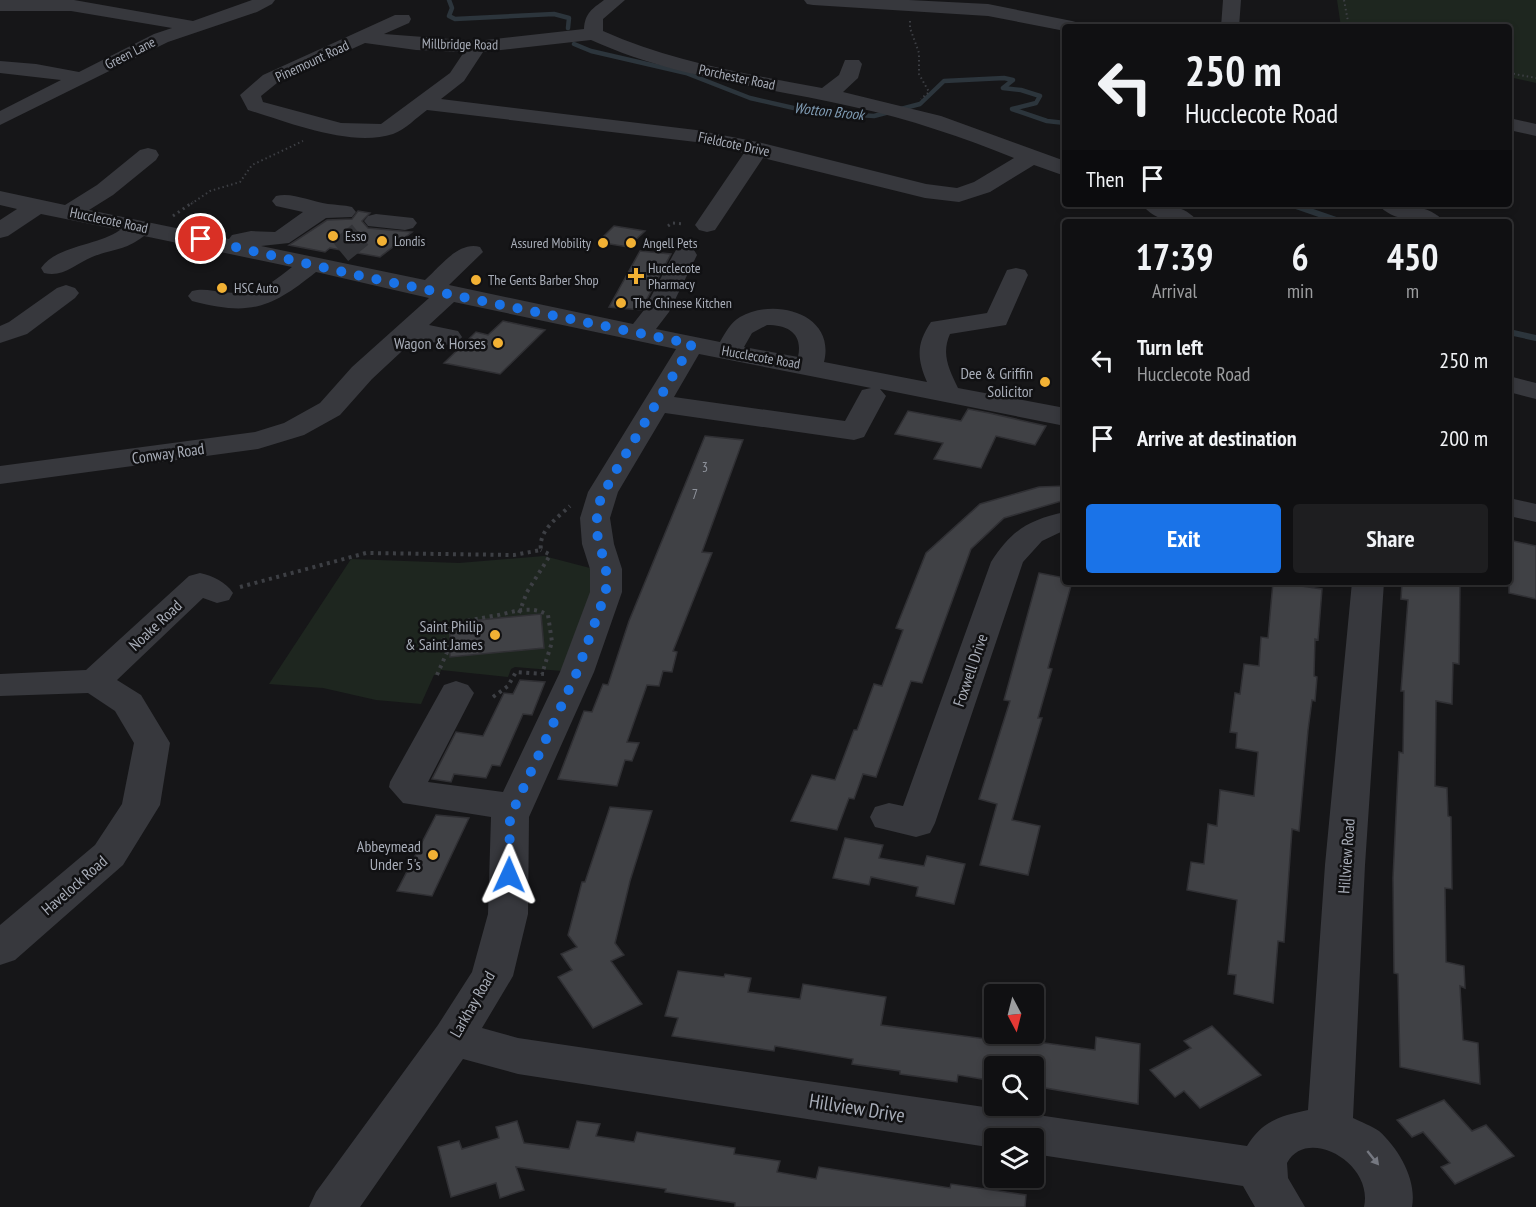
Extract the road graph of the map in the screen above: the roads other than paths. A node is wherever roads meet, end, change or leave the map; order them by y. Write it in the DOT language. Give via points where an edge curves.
graph roads {
  1 [pos="266,0"];
  2 [pos="616,0"];
  3 [pos="813,0"];
  4 [pos="1025,0"];
  5 [pos="1232,0"];
  6 [pos="76,2"];
  7 [pos="0,5"];
  8 [pos="1010,13"];
  9 [pos="402,19"];
  10 [pos="1230,24"];
  11 [pos="1062,25"];
  12 [pos="192,27"];
  13 [pos="593,34"];
  14 [pos="363,37"];
  15 [pos="477,48"];
  16 [pos="852,64"];
  17 [pos="0,67"];
  18 [pos="81,78"];
  19 [pos="825,96"];
  20 [pos="423,103"];
  21 [pos="0,119"];
  22 [pos="1512,125"];
  23 [pos="1536,129"];
  24 [pos="758,149"];
  25 [pos="148,155"];
  26 [pos="1031,157"];
  27 [pos="1062,168"];
  28 [pos="0,198"];
  29 [pos="284,201"];
  30 [pos="36,206"];
  31 [pos="1159,207"];
  32 [pos="1397,207"];
  33 [pos="69,212"];
  34 [pos="1181,219"];
  35 [pos="1425,219"];
  36 [pos="371,222"];
  37 [pos="152,224"];
  38 [pos="405,224"];
  39 [pos="707,225"];
  40 [pos="0,231"];
  41 [pos="272,238"];
  42 [pos="230,246"];
  43 [pos="471,252"];
  44 [pos="685,255"];
  45 [pos="311,264"];
  46 [pos="1016,275"];
  47 [pos="365,277"];
  48 [pos="439,292"];
  49 [pos="201,296"];
  50 [pos="410,330"];
  51 [pos="639,333"];
  52 [pos="0,335"];
  53 [pos="449,337"];
  54 [pos="692,344"];
  55 [pos="728,352"];
  56 [pos="809,366"];
  57 [pos="1512,385"];
  58 [pos="1536,391"];
  59 [pos="946,393"];
  60 [pos="872,396"];
  61 [pos="657,403"];
  62 [pos="1062,416"];
  63 [pos="0,475"];
  64 [pos="1512,508"];
  65 [pos="1536,513"];
  66 [pos="1062,522"];
  67 [pos="199,584"];
  68 [pos="1368,585"];
  69 [pos="95,681"];
  70 [pos="446,684"];
  71 [pos="0,685"];
  72 [pos="514,807"];
  73 [pos="915,822"];
  74 [pos="0,949"];
  75 [pos="453,1038"];
  76 [pos="1330,1130"];
  77 [pos="1272,1188"];
  78 [pos="1390,1206"];
  79 [pos="333,1207"];
  1 -- 12 [label="street, Green Lane"];
  2 -- 13 [label="street" via="594,17"];
  3 -- 8 [label="street"];
  4 -- 8 [label="street"];
  5 -- 10 [label="street"];
  6 -- 7 [label="street"];
  6 -- 12 [label="street"];
  8 -- 11 [label="street"];
  9 -- 14 [label="street, Pinemount Road"];
  12 -- 18 [label="street, Green Lane"];
  13 -- 15 [label="street, Millbridge Road"];
  13 -- 19 [label="street, Porchester Road" via="621,48 681,65"];
  14 -- 15 [label="street, Millbridge Road"];
  14 -- 20 [label="street, Pinemount Road" via="270,79 250,95 255,106 380,140 388,129"];
  15 -- 20 [label="street, Pinemount Road" via="457,77"];
  16 -- 19 [label="street" via="848,78"];
  17 -- 18 [label="street"];
  18 -- 21 [label="street, Green Lane"];
  19 -- 26 [label="street, Porchester Road" via="893,109"];
  20 -- 24 [label="street, Fieldcote Drive" via="696,136"];
  22 -- 23 [label="street"];
  24 -- 26 [label="street, Fieldcote Drive" via="925,191 959,195 982,187"];
  24 -- 39 [label="street"];
  25 -- 33 [label="street" via="105,190"];
  26 -- 27 [label="street, Porchester Road"];
  28 -- 30 [label="street, Hucclecote Road"];
  29 -- 41 [label="street" via="334,211"];
  30 -- 33 [label="street, Hucclecote Road"];
  30 -- 40 [label="street"];
  31 -- 34 [label="street"];
  32 -- 35 [label="street"];
  33 -- 37 [label="street, Hucclecote Road"];
  36 -- 38 [label="street"];
  37 -- 42 [label="street, Hucclecote Road"];
  37 -- 52 [label="street" via="118,243 83,252 60,286 18,328"];
  41 -- 42 [label="street" via="249,238"];
  41 -- 47 [label="street" via="287,247 340,254 363,264 368,272"];
  42 -- 45 [label="street, Hucclecote Road"];
  43 -- 48 [label="street, Conway Road"];
  44 -- 51 [label="street" via="656,312"];
  45 -- 47 [label="street, Hucclecote Road"];
  45 -- 49 [label="street" via="269,297 256,302"];
  46 -- 59 [label="street" via="997,318 940,328 930,344"];
  47 -- 48 [label="street, Hucclecote Road"];
  48 -- 50 [label="street, Conway Road"];
  48 -- 51 [label="street, Hucclecote Road" via="484,296 568,313"];
  50 -- 53 [label="street"];
  50 -- 63 [label="street, Conway Road" via="362,373 330,409 294,429 258,440"];
  51 -- 54 [label="street, Hucclecote Road"];
  54 -- 55 [label="street, Hucclecote Road"];
  54 -- 61 [label="street, Larkhay Road"];
  55 -- 56 [label="street, Hucclecote Road"];
  55 -- 56 [label="street" via="751,321 788,319 810,334 813,350"];
  56 -- 59 [label="street, Hucclecote Road"];
  57 -- 58 [label="street"];
  59 -- 62 [label="street, Hucclecote Road"];
  60 -- 61 [label="street" via="854,431"];
  61 -- 72 [label="street, Larkhay Road" via="600,498 595,518 608,581 606,592 577,672"];
  64 -- 65 [label="street"];
  66 -- 73 [label="street, Foxwell Drive" via="1024,539 1007,562"];
  67 -- 69 [label="street, Noake Road"];
  68 -- 76 [label="street, Hillview Road" via="1345,865"];
  69 -- 71 [label="street"];
  69 -- 74 [label="street, Havelock Road" via="128,703 152,742 141,805 109,855"];
  70 -- 72 [label="street" via="408,787 416,794"];
  72 -- 75 [label="street, Larkhay Road" via="510,817 506,924 492,976"];
  75 -- 77 [label="street, Hillview Drive" via="518,1056"];
  75 -- 79 [label="street, Larkhay Road"];
  76 -- 77 [label="street" via="1299,1129 1273,1143 1265,1157"];
  76 -- 78 [label="street, one-way" via="1365,1148 1376,1160 1387,1178"];
}
